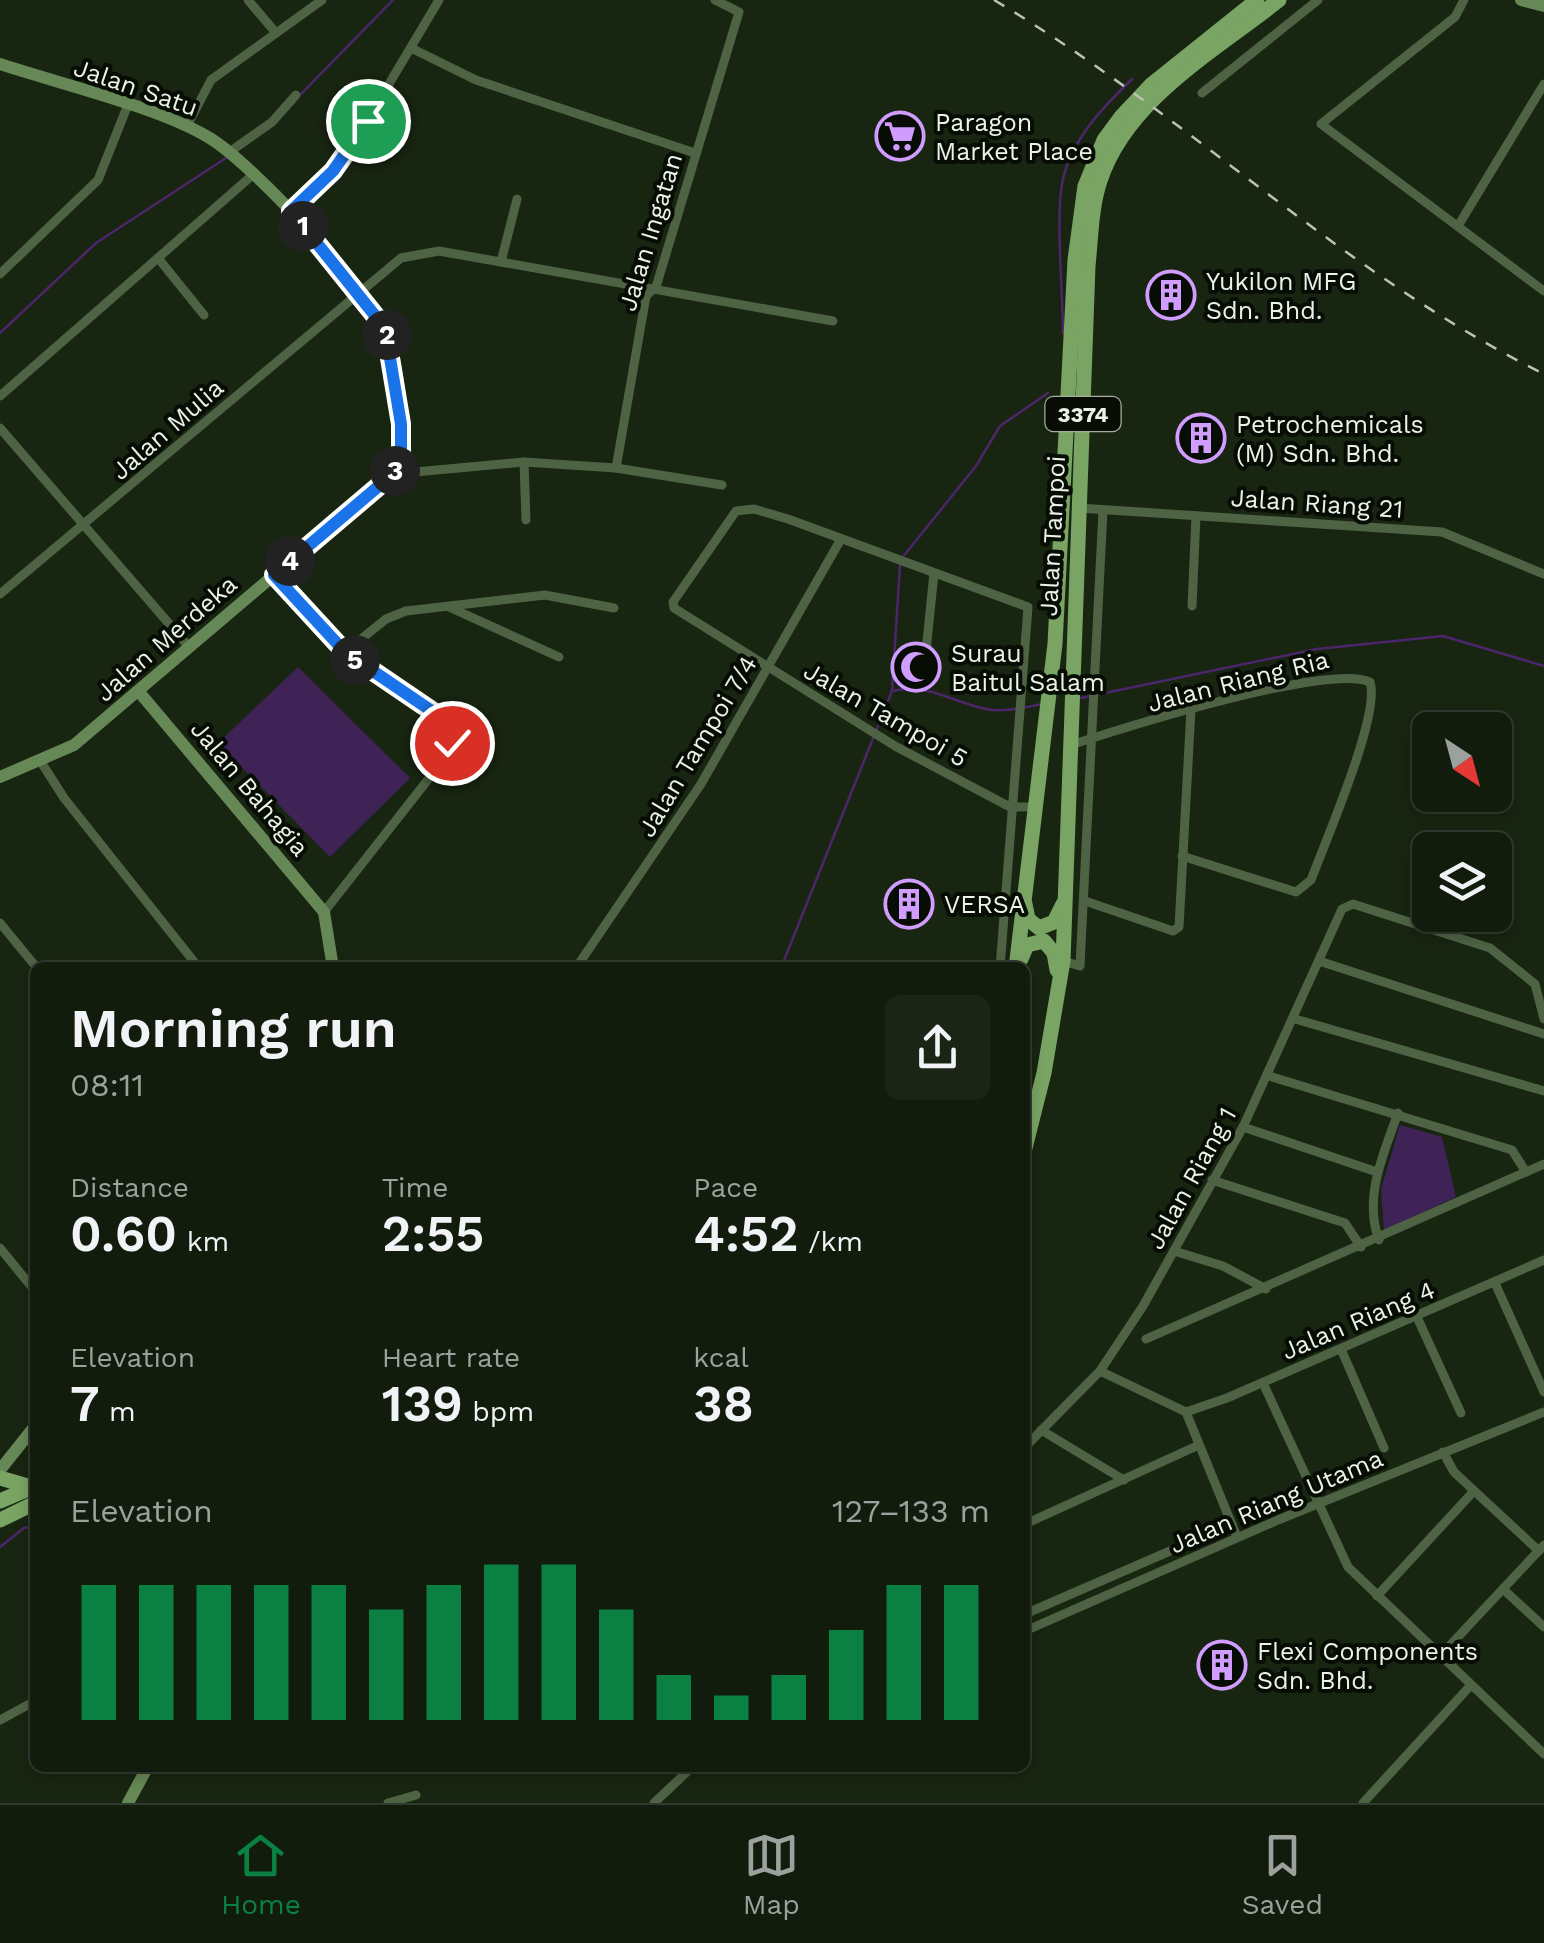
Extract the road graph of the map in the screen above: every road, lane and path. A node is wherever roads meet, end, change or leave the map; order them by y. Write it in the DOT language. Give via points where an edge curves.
graph roads {
  1 [pos="248,0"];
  2 [pos="322,0"];
  3 [pos="439,0"];
  4 [pos="715,0"];
  5 [pos="1257,0"];
  6 [pos="1279,0"];
  7 [pos="1318,0"];
  8 [pos="1464,0"];
  9 [pos="1522,0"];
  10 [pos="1544,6"];
  11 [pos="276,33"];
  12 [pos="412,48"];
  13 [pos="0,64"];
  14 [pos="1544,84"];
  15 [pos="1202,93"];
  16 [pos="296,94"];
  17 [pos="127,107"];
  18 [pos="187,126"];
  19 [pos="695,153"];
  20 [pos="235,155"];
  21 [pos="256,174"];
  22 [pos="517,199"];
  23 [pos="291,211"];
  24 [pos="1458,226"];
  25 [pos="158,258"];
  26 [pos="501,262"];
  27 [pos="0,274"];
  28 [pos="656,287"];
  29 [pos="358,291"];
  30 [pos="1544,291"];
  31 [pos="204,315"];
  32 [pos="833,320"];
  33 [pos="0,396"];
  34 [pos="0,428"];
  35 [pos="524,462"];
  36 [pos="616,468"];
  37 [pos="393,474"];
  38 [pos="722,485"];
  39 [pos="1079,508"];
  40 [pos="1102,510"];
  41 [pos="1196,516"];
  42 [pos="526,520"];
  43 [pos="84,526"];
  44 [pos="841,539"];
  45 [pos="932,572"];
  46 [pos="1544,574"];
  47 [pos="274,575"];
  48 [pos="0,594"];
  49 [pos="1075,599"];
  50 [pos="1099,601"];
  51 [pos="447,606"];
  52 [pos="1192,606"];
  53 [pos="614,608"];
  54 [pos="190,648"];
  55 [pos="345,652"];
  56 [pos="926,652"];
  57 [pos="559,657"];
  58 [pos="768,669"];
  59 [pos="1096,675"];
  60 [pos="140,693"];
  61 [pos="1071,693"];
  62 [pos="1191,709"];
  63 [pos="1094,737"];
  64 [pos="1068,745"];
  65 [pos="42,762"];
  66 [pos="0,777"];
  67 [pos="1010,807"];
  68 [pos="1034,808"];
  69 [pos="1182,856"];
  70 [pos="1004,890"];
  71 [pos="1023,895"];
  72 [pos="1066,895"];
  73 [pos="1085,901"];
  74 [pos="324,912"];
  75 [pos="0,923"];
  76 [pos="1063,961"];
  77 [pos="1320,961"];
  78 [pos="32,962"];
  79 [pos="193,962"];
  80 [pos="332,962"];
  81 [pos="580,962"];
  82 [pos="1000,962"];
  83 [pos="1017,962"];
  84 [pos="1020,962"];
  85 [pos="1058,988"];
  86 [pos="1295,1018"];
  87 [pos="1544,1019"];
  88 [pos="1544,1034"];
  89 [pos="1269,1076"];
  90 [pos="1544,1091"];
  91 [pos="1398,1113"];
  92 [pos="1030,1124"];
  93 [pos="1243,1127"];
  94 [pos="1544,1164"];
  95 [pos="1378,1172"];
  96 [pos="1526,1172"];
  97 [pos="1212,1180"];
  98 [pos="1379,1240"];
  99 [pos="1361,1247"];
  100 [pos="0,1248"];
  101 [pos="1174,1251"];
  102 [pos="1544,1260"];
  103 [pos="1495,1283"];
  104 [pos="30,1285"];
  105 [pos="1266,1289"];
  106 [pos="1417,1317"];
  107 [pos="1146,1338"];
  108 [pos="1341,1349"];
  109 [pos="1100,1371"];
  110 [pos="1264,1382"];
  111 [pos="1544,1392"];
  112 [pos="1186,1412"];
  113 [pos="1544,1412"];
  114 [pos="1461,1413"];
  115 [pos="1041,1430"];
  116 [pos="30,1433"];
  117 [pos="1030,1442"];
  118 [pos="1199,1445"];
  119 [pos="1384,1448"];
  120 [pos="1443,1452"];
  121 [pos="0,1474"];
  122 [pos="1124,1480"];
  123 [pos="30,1490"];
  124 [pos="1473,1492"];
  125 [pos="30,1493"];
  126 [pos="3,1503"];
  127 [pos="1320,1503"];
  128 [pos="1030,1522"];
  129 [pos="1232,1524"];
  130 [pos="1237,1537"];
  131 [pos="1541,1548"];
  132 [pos="1131,1570"];
  133 [pos="1137,1584"];
  134 [pos="1503,1589"];
  135 [pos="1377,1596"];
  136 [pos="1030,1612"];
  137 [pos="1544,1627"];
  138 [pos="1030,1629"];
  139 [pos="1441,1654"];
  140 [pos="1471,1685"];
  141 [pos="30,1703"];
  142 [pos="0,1720"];
  143 [pos="1544,1754"];
  144 [pos="145,1772"];
  145 [pos="686,1772"];
  146 [pos="416,1795"];
  147 [pos="128,1803"];
  148 [pos="388,1803"];
  149 [pos="654,1803"];
  150 [pos="1363,1803"];
  1 -- 11 [label="street"];
  2 -- 11 [label="street"];
  3 -- 12 [label="street"];
  4 -- 19 [label="street, Jalan Ingatan" via="739,12"];
  5 -- 68 [label="main road, Jalan Tampoi / 3374" via="1121,117 1084,186 1048,714"];
  6 -- 39 [label="main road, Jalan Tampoi / 3374" via="1160,94 1132,124 1099,183 1088,266"];
  7 -- 15 [label="street"];
  8 -- 24 [label="street" via="1455,18 1320,124"];
  9 -- 10 [label="street"];
  11 -- 18 [label="street" via="211,80"];
  12 -- 19 [label="street" via="476,80"];
  12 -- 23 [label="street" via="352,146"];
  13 -- 17 [label="street, Jalan Satu"];
  14 -- 24 [label="street"];
  16 -- 20 [label="street"];
  17 -- 18 [label="street, Jalan Satu"];
  17 -- 27 [label="street" via="98,180"];
  18 -- 20 [label="street, Jalan Satu"];
  19 -- 28 [label="street, Jalan Ingatan"];
  20 -- 21 [label="street, Jalan Satu"];
  21 -- 23 [label="street, Jalan Satu"];
  21 -- 25 [label="street"];
  22 -- 26 [label="street"];
  23 -- 29 [label="street, Jalan Satu"];
  24 -- 30 [label="street"];
  25 -- 31 [label="street"];
  25 -- 33 [label="street"];
  26 -- 28 [label="street, Jalan Mulia"];
  26 -- 29 [label="street, Jalan Mulia" via="420,253 390,264"];
  28 -- 32 [label="street, Jalan Mulia"];
  28 -- 36 [label="street, Jalan Ingatan" via="646,296"];
  29 -- 37 [label="street, Jalan Satu" via="385,328 392,353 402,441"];
  29 -- 43 [label="street, Jalan Mulia"];
  34 -- 43 [label="street"];
  35 -- 36 [label="street"];
  35 -- 37 [label="street"];
  35 -- 42 [label="street"];
  36 -- 38 [label="street"];
  37 -- 47 [label="street, Jalan Merdeka"];
  39 -- 40 [label="street, Jalan Riang 21"];
  39 -- 49 [label="main road, Jalan Tampoi / 3374"];
  40 -- 41 [label="street, Jalan Riang 21"];
  40 -- 50 [label="street"];
  41 -- 46 [label="street, Jalan Riang 21" via="1442,532"];
  41 -- 52 [label="street"];
  43 -- 48 [label="street, Jalan Mulia"];
  43 -- 54 [label="street"];
  44 -- 45 [label="street"];
  44 -- 58 [label="street, Jalan Tampoi 7/4"];
  44 -- 58 [label="street, Jalan Tampoi 5" via="754,509 736,511 674,602"];
  45 -- 56 [label="street"];
  45 -- 67 [label="street" via="1028,607"];
  47 -- 54 [label="street, Jalan Merdeka"];
  47 -- 55 [label="street"];
  49 -- 50 [label="street"];
  49 -- 61 [label="main road, Jalan Tampoi / 3374"];
  50 -- 59 [label="street"];
  51 -- 53 [label="street" via="545,596"];
  51 -- 55 [label="street" via="386,619"];
  51 -- 57 [label="street"];
  54 -- 60 [label="street, Jalan Merdeka"];
  55 -- 74 [label="street" via="445,720 452,743"];
  58 -- 67 [label="street, Jalan Tampoi 5"];
  58 -- 81 [label="street, Jalan Tampoi 7/4" via="702,784"];
  59 -- 61 [label="street"];
  59 -- 63 [label="street"];
  60 -- 65 [label="street, Jalan Merdeka"];
  60 -- 74 [label="street, Jalan Bahagia"];
  61 -- 64 [label="main road, Jalan Tampoi / 3374"];
  62 -- 63 [label="street, Jalan Riang Ria"];
  62 -- 69 [label="street"];
  62 -- 69 [label="street, Jalan Riang Ria" via="1346,676 1372,688 1362,740 1304,890"];
  63 -- 64 [label="street, Jalan Riang Ria"];
  63 -- 73 [label="street"];
  64 -- 72 [label="main road, Jalan Tampoi / 3374"];
  65 -- 66 [label="street, Jalan Merdeka"];
  65 -- 79 [label="street"];
  67 -- 68 [label="street, Jalan Tampoi 5"];
  67 -- 70 [label="street"];
  68 -- 71 [label="main road, Jalan Tampoi / 3374"];
  69 -- 73 [label="street" via="1176,930"];
  70 -- 71 [label="street"];
  70 -- 82 [label="street"];
  71 -- 72 [label="main road" via="1028,919 1039,928 1054,922"];
  71 -- 83 [label="main road, Jalan Tampoi / 3374"];
  72 -- 76 [label="main road, Jalan Tampoi / 3374"];
  73 -- 76 [label="street" via="1080,966"];
  74 -- 80 [label="street"];
  75 -- 78 [label="street"];
  76 -- 85 [label="main road, Jalan Tampoi / 3374"];
  77 -- 86 [label="street, Jalan Riang 1"];
  77 -- 87 [label="street, Jalan Riang 1" via="1342,909 1353,904 1490,948 1530,978"];
  77 -- 88 [label="street"];
  84 -- 85 [label="main road" via="1028,945 1044,941 1054,953"];
  85 -- 92 [label="main road, Jalan Tampoi / 3374"];
  86 -- 89 [label="street, Jalan Riang 1"];
  86 -- 90 [label="street"];
  89 -- 91 [label="street"];
  89 -- 93 [label="street, Jalan Riang 1"];
  91 -- 95 [label="street"];
  91 -- 96 [label="street" via="1512,1150"];
  93 -- 95 [label="street"];
  93 -- 97 [label="street, Jalan Riang 1"];
  94 -- 96 [label="street"];
  95 -- 98 [label="street" via="1372,1222"];
  96 -- 98 [label="street"];
  97 -- 99 [label="street" via="1345,1223"];
  97 -- 101 [label="street, Jalan Riang 1"];
  98 -- 99 [label="street"];
  99 -- 105 [label="street"];
  100 -- 104 [label="street"];
  101 -- 105 [label="street"];
  101 -- 109 [label="street, Jalan Riang 1"];
  102 -- 103 [label="street, Jalan Riang 4"];
  103 -- 106 [label="street, Jalan Riang 4"];
  103 -- 111 [label="street"];
  105 -- 107 [label="street"];
  106 -- 108 [label="street, Jalan Riang 4"];
  106 -- 114 [label="street"];
  108 -- 110 [label="street, Jalan Riang 4"];
  108 -- 119 [label="street"];
  109 -- 112 [label="street"];
  109 -- 115 [label="street, Jalan Riang 1"];
  110 -- 112 [label="street, Jalan Riang 4"];
  110 -- 127 [label="street"];
  112 -- 118 [label="street"];
  113 -- 120 [label="street, Jalan Riang Utama"];
  115 -- 117 [label="street, Jalan Riang 1"];
  115 -- 122 [label="street"];
  116 -- 121 [label="street"];
  118 -- 122 [label="street"];
  118 -- 129 [label="street"];
  120 -- 124 [label="street"];
  120 -- 127 [label="street, Jalan Riang Utama"];
  121 -- 123 [label="main road"];
  122 -- 128 [label="street"];
  124 -- 131 [label="street"];
  124 -- 135 [label="street"];
  125 -- 126 [label="main road"];
  127 -- 130 [label="street, Jalan Riang Utama"];
  127 -- 135 [label="street" via="1348,1567"];
  129 -- 130 [label="street"];
  129 -- 132 [label="street"];
  130 -- 133 [label="street, Jalan Riang Utama"];
  131 -- 134 [label="street"];
  132 -- 133 [label="street"];
  132 -- 136 [label="street"];
  133 -- 138 [label="street, Jalan Riang Utama"];
  134 -- 137 [label="street"];
  134 -- 139 [label="street"];
  135 -- 139 [label="street"];
  139 -- 140 [label="street"];
  140 -- 143 [label="street"];
  140 -- 150 [label="street"];
  141 -- 142 [label="street"];
  144 -- 147 [label="street"];
  145 -- 149 [label="street"];
  146 -- 148 [label="street"];
}
